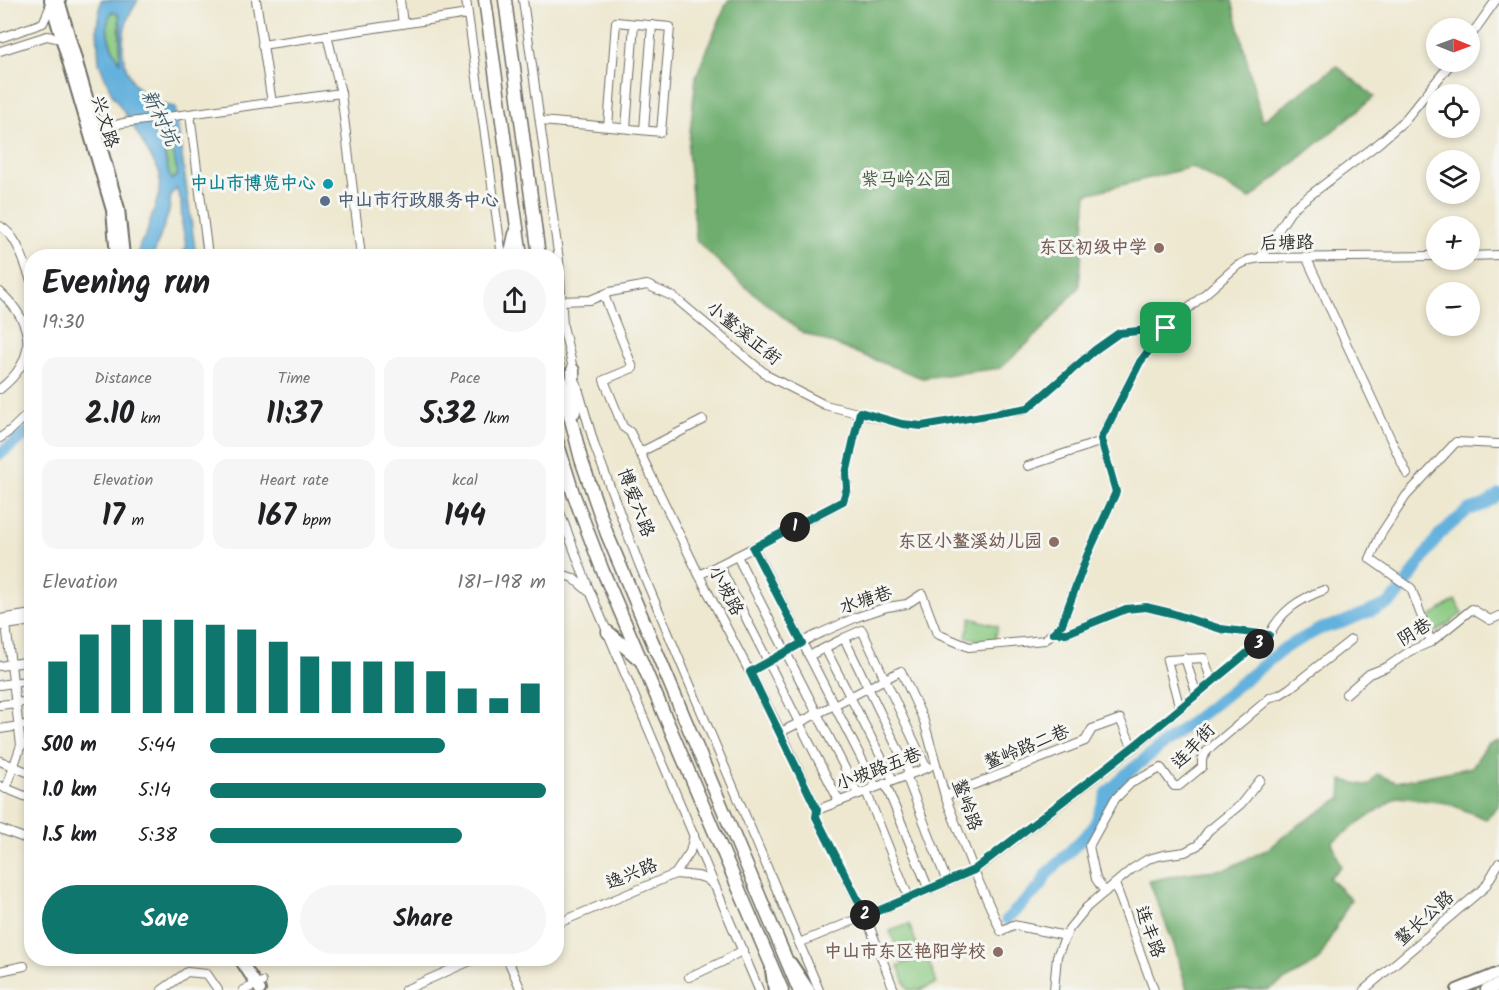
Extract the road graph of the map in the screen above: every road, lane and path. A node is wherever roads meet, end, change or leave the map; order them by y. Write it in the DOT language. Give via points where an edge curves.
graph roads {
  1 [pos="256,0"];
  2 [pos="400,0"];
  3 [pos="466,0"];
  4 [pos="485,0"];
  5 [pos="505,0"];
  6 [pos="524,0"];
  7 [pos="1496,0"];
  8 [pos="53,2"];
  9 [pos="468,14"];
  10 [pos="1480,23"];
  11 [pos="403,24"];
  12 [pos="634,24"];
  13 [pos="652,25"];
  14 [pos="327,35"];
  15 [pos="0,38"];
  16 [pos="62,39"];
  17 [pos="262,45"];
  18 [pos="0,51"];
  19 [pos="1444,72"];
  20 [pos="341,93"];
  21 [pos="272,103"];
  22 [pos="187,115"];
  23 [pos="540,120"];
  24 [pos="608,127"];
  25 [pos="626,129"];
  26 [pos="97,130"];
  27 [pos="644,130"];
  28 [pos="517,224"];
  29 [pos="0,226"];
  30 [pos="115,249"];
  31 [pos="123,249"];
  32 [pos="207,249"];
  33 [pos="360,249"];
  34 [pos="501,249"];
  35 [pos="512,249"];
  36 [pos="520,249"];
  37 [pos="538,249"];
  38 [pos="558,249"];
  39 [pos="1499,255"];
  40 [pos="1426,256"];
  41 [pos="1480,256"];
  42 [pos="1260,258"];
  43 [pos="1307,259"];
  44 [pos="24,262"];
  45 [pos="0,292"];
  46 [pos="604,295"];
  47 [pos="564,301"];
  48 [pos="24,320"];
  49 [pos="1166,328"];
  50 [pos="564,330"];
  51 [pos="24,360"];
  52 [pos="573,370"];
  53 [pos="0,389"];
  54 [pos="564,393"];
  55 [pos="860,412"];
  56 [pos="24,418"];
  57 [pos="703,420"];
  58 [pos="574,432"];
  59 [pos="0,438"];
  60 [pos="1102,441"];
  61 [pos="1499,444"];
  62 [pos="639,453"];
  63 [pos="564,464"];
  64 [pos="1028,466"];
  65 [pos="1407,474"];
  66 [pos="564,523"];
  67 [pos="753,548"];
  68 [pos="737,556"];
  69 [pos="719,565"];
  70 [pos="564,575"];
  71 [pos="699,575"];
  72 [pos="1324,590"];
  73 [pos="591,594"];
  74 [pos="24,616"];
  75 [pos="1499,616"];
  76 [pos="24,622"];
  77 [pos="2,623"];
  78 [pos="608,632"];
  79 [pos="1053,633"];
  80 [pos="1269,635"];
  81 [pos="844,638"];
  82 [pos="1351,640"];
  83 [pos="1431,642"];
  84 [pos="802,643"];
  85 [pos="825,648"];
  86 [pos="786,652"];
  87 [pos="809,656"];
  88 [pos="1185,658"];
  89 [pos="24,662"];
  90 [pos="769,662"];
  91 [pos="643,663"];
  92 [pos="10,664"];
  93 [pos="0,666"];
  94 [pos="750,672"];
  95 [pos="885,679"];
  96 [pos="24,682"];
  97 [pos="1212,682"];
  98 [pos="14,683"];
  99 [pos="0,685"];
  100 [pos="868,688"];
  101 [pos="1346,694"];
  102 [pos="1197,695"];
  103 [pos="850,697"];
  104 [pos="24,702"];
  105 [pos="16,703"];
  106 [pos="0,705"];
  107 [pos="834,705"];
  108 [pos="1180,709"];
  109 [pos="817,713"];
  110 [pos="799,723"];
  111 [pos="24,725"];
  112 [pos="19,726"];
  113 [pos="0,729"];
  114 [pos="781,732"];
  115 [pos="21,745"];
  116 [pos="24,745"];
  117 [pos="1133,747"];
  118 [pos="0,761"];
  119 [pos="936,764"];
  120 [pos="14,767"];
  121 [pos="926,767"];
  122 [pos="24,771"];
  123 [pos="908,775"];
  124 [pos="1260,780"];
  125 [pos="889,782"];
  126 [pos="3,787"];
  127 [pos="876,787"];
  128 [pos="862,792"];
  129 [pos="24,796"];
  130 [pos="945,796"];
  131 [pos="839,801"];
  132 [pos="817,810"];
  133 [pos="0,830"];
  134 [pos="694,833"];
  135 [pos="24,838"];
  136 [pos="1499,863"];
  137 [pos="974,870"];
  138 [pos="675,874"];
  139 [pos="947,882"];
  140 [pos="1115,884"];
  141 [pos="929,890"];
  142 [pos="718,891"];
  143 [pos="1105,892"];
  144 [pos="909,898"];
  145 [pos="866,916"];
  146 [pos="564,921"];
  147 [pos="1066,936"];
  148 [pos="800,943"];
  149 [pos="781,947"];
  150 [pos="742,950"];
  151 [pos="769,958"];
  152 [pos="24,966"];
  153 [pos="245,966"];
  154 [pos="252,966"];
  155 [pos="459,966"];
  156 [pos="510,966"];
  157 [pos="0,971"];
  158 [pos="1499,973"];
  159 [pos="689,977"];
  160 [pos="1499,985"];
  161 [pos="261,986"];
  162 [pos="162,990"];
  163 [pos="218,990"];
  164 [pos="244,990"];
  165 [pos="405,990"];
  166 [pos="521,990"];
  167 [pos="759,990"];
  168 [pos="774,990"];
  169 [pos="782,990"];
  170 [pos="799,990"];
  171 [pos="809,990"];
  172 [pos="819,990"];
  173 [pos="894,990"];
  174 [pos="1054,990"];
  175 [pos="1154,990"];
  176 [pos="1364,990"];
  177 [pos="1457,990"];
  178 [pos="1487,990"];
  1 -- 17 [label="street"];
  2 -- 11 [label="street"];
  3 -- 9 [label="street"];
  4 -- 28 [label="highway"];
  5 -- 37 [label="highway"];
  6 -- 23 [label="street, 博爱六路"];
  7 -- 10 [label="street"];
  8 -- 15 [label="street" via="43,23"];
  8 -- 16 [label="main road, 兴文路"];
  8 -- 26 [label="main road, 兴文路"];
  9 -- 11 [label="street"];
  9 -- 34 [label="street"];
  11 -- 14 [label="street"];
  12 -- 13 [label="street"];
  12 -- 24 [label="street" via="616,22"];
  12 -- 25 [label="street"];
  13 -- 27 [label="street"];
  13 -- 27 [label="street" via="670,27 661,132"];
  14 -- 17 [label="street"];
  14 -- 20 [label="street"];
  16 -- 18 [label="street" via="47,36"];
  16 -- 30 [label="main road, 兴文路" via="112,210"];
  17 -- 21 [label="street"];
  19 -- 42 [label="street" via="1404,121 1293,208"];
  20 -- 21 [label="street"];
  20 -- 33 [label="street"];
  21 -- 22 [label="street"];
  22 -- 26 [label="street"];
  22 -- 32 [label="street"];
  23 -- 24 [label="street"];
  23 -- 38 [label="street, 博爱六路"];
  24 -- 25 [label="street"];
  25 -- 27 [label="street"];
  26 -- 31 [label="main road, 兴文路" via="119,209"];
  28 -- 35 [label="highway"];
  28 -- 36 [label="highway"];
  29 -- 44 [label="street" via="17,244"];
  39 -- 41 [label="street"];
  40 -- 43 [label="street, 后塘路"];
  42 -- 43 [label="street, 后塘路"];
  42 -- 49 [label="street, 后塘路" via="1237,266"];
  43 -- 65 [label="street"];
  45 -- 48 [label="street"];
  46 -- 47 [label="street, 小鳌溪正街"];
  46 -- 55 [label="street, 小鳌溪正街" via="647,285 674,297 768,376 825,405"];
  46 -- 62 [label="street, 小坡路" via="633,368 604,380 623,427 630,432"];
  49 -- 55 [label="street, 小鳌溪正街" via="1119,333 1028,408 922,426"];
  49 -- 60 [label="street, 后塘路" via="1140,362"];
  50 -- 52 [label="street, 博爱六路"];
  51 -- 53 [label="street"];
  52 -- 58 [label="highway"];
  52 -- 148 [label="street, 博爱六路" via="618,512"];
  54 -- 58 [label="highway, 博爱六路"];
  55 -- 67 [label="street" via="843,501"];
  56 -- 59 [label="street"];
  57 -- 62 [label="street"];
  58 -- 149 [label="highway, 博爱六路" via="607,534"];
  60 -- 64 [label="street"];
  60 -- 79 [label="street" via="1116,492 1062,624"];
  61 -- 83 [label="street" via="1455,442 1406,496 1370,559 1411,588"];
  62 -- 71 [label="street, 小坡路"];
  63 -- 91 [label="highway" via="602,569"];
  66 -- 73 [label="street"];
  67 -- 68 [label="street"];
  67 -- 84 [label="street"];
  68 -- 69 [label="street"];
  68 -- 86 [label="street"];
  69 -- 71 [label="street"];
  69 -- 90 [label="street"];
  70 -- 73 [label="street"];
  71 -- 94 [label="street, 小坡路"];
  72 -- 80 [label="street" via="1302,598 1276,621"];
  73 -- 78 [label="street"];
  74 -- 77 [label="street"];
  75 -- 83 [label="street, 阴巷" via="1490,620 1472,609"];
  76 -- 77 [label="street"];
  77 -- 92 [label="street"];
  78 -- 91 [label="highway"];
  78 -- 134 [label="street"];
  79 -- 80 [label="street" via="1067,633 1126,609 1146,607 1221,629"];
  79 -- 84 [label="street, 水塘巷" via="1046,640 969,647 937,634 922,594 907,604 857,617"];
  80 -- 97 [label="street"];
  81 -- 85 [label="street"];
  81 -- 95 [label="street" via="862,630"];
  81 -- 100 [label="street"];
  82 -- 143 [label="street, 连丰街" via="1290,688 1270,697 1207,751 1202,766 1179,786 1174,786 1161,768 1131,783 1115,799 1089,846 1096,879"];
  83 -- 101 [label="street, 阴巷" via="1369,674"];
  84 -- 86 [label="street, 水塘巷"];
  84 -- 87 [label="street"];
  85 -- 87 [label="street"];
  85 -- 103 [label="street"];
  86 -- 90 [label="street, 水塘巷"];
  86 -- 109 [label="street"];
  87 -- 107 [label="street"];
  88 -- 97 [label="street" via="1204,658"];
  88 -- 102 [label="street"];
  88 -- 108 [label="street" via="1167,660"];
  89 -- 92 [label="street"];
  90 -- 94 [label="street, 水塘巷"];
  90 -- 110 [label="street"];
  91 -- 151 [label="highway"];
  92 -- 93 [label="street"];
  92 -- 98 [label="street"];
  94 -- 114 [label="street, 小坡路"];
  95 -- 100 [label="street"];
  95 -- 119 [label="street, 小坡路五巷" via="901,671 924,721"];
  95 -- 121 [label="street"];
  96 -- 98 [label="street"];
  97 -- 102 [label="street"];
  98 -- 99 [label="street"];
  98 -- 105 [label="street"];
  100 -- 103 [label="street"];
  100 -- 123 [label="street"];
  102 -- 108 [label="street"];
  103 -- 107 [label="street"];
  103 -- 125 [label="street"];
  104 -- 105 [label="street"];
  105 -- 106 [label="street"];
  105 -- 112 [label="street"];
  107 -- 109 [label="street"];
  107 -- 127 [label="street"];
  108 -- 117 [label="street"];
  109 -- 110 [label="street"];
  109 -- 128 [label="street"];
  110 -- 114 [label="street"];
  110 -- 131 [label="street"];
  111 -- 112 [label="street"];
  112 -- 113 [label="street"];
  112 -- 115 [label="street"];
  114 -- 132 [label="street, 小坡路"];
  115 -- 116 [label="street"];
  115 -- 120 [label="street"];
  117 -- 130 [label="street, 鳌岭路二巷" via="1120,719 1092,729 1085,741"];
  117 -- 137 [label="street"];
  118 -- 120 [label="street"];
  119 -- 121 [label="street, 小坡路五巷"];
  119 -- 130 [label="street, 鳌岭路"];
  120 -- 122 [label="street"];
  120 -- 126 [label="street"];
  121 -- 123 [label="street, 小坡路五巷"];
  123 -- 125 [label="street, 小坡路五巷"];
  123 -- 139 [label="street"];
  124 -- 140 [label="street" via="1198,845 1185,852 1148,859"];
  125 -- 127 [label="street, 小坡路五巷"];
  125 -- 141 [label="street"];
  126 -- 129 [label="street"];
  127 -- 128 [label="street, 小坡路五巷"];
  128 -- 131 [label="street, 小坡路五巷"];
  128 -- 144 [label="street"];
  130 -- 137 [label="street, 鳌岭路"];
  131 -- 132 [label="street, 小坡路五巷"];
  132 -- 145 [label="street, 小坡路" via="816,817"];
  133 -- 135 [label="street"];
  134 -- 138 [label="street" via="690,852"];
  134 -- 142 [label="street"];
  136 -- 176 [label="street, 鳌长公路" via="1485,887"];
  137 -- 139 [label="street"];
  137 -- 147 [label="street, 鳌岭路" via="1001,931 1013,925"];
  138 -- 142 [label="street, 逸兴路" via="707,879"];
  138 -- 146 [label="street, 逸兴路"];
  139 -- 141 [label="street"];
  140 -- 143 [label="street"];
  140 -- 175 [label="street, 连丰路"];
  141 -- 144 [label="street"];
  142 -- 150 [label="street"];
  143 -- 147 [label="street" via="1087,907"];
  144 -- 145 [label="street"];
  145 -- 148 [label="street"];
  145 -- 173 [label="street, 小坡路"];
  147 -- 174 [label="street" via="1057,956"];
  148 -- 172 [label="street, 博爱六路"];
  149 -- 170 [label="highway, 博爱六路"];
  149 -- 171 [label="main road"];
  150 -- 159 [label="street"];
  150 -- 167 [label="street"];
  151 -- 168 [label="main road"];
  151 -- 169 [label="highway"];
  152 -- 157 [label="street"];
  153 -- 161 [label="main road"];
  154 -- 161 [label="main road"];
  155 -- 165 [label="street"];
  156 -- 166 [label="street"];
  158 -- 177 [label="main road"];
  160 -- 178 [label="highway"];
  161 -- 164 [label="street"];
  162 -- 163 [label="street" via="187,972 207,974"];
}
